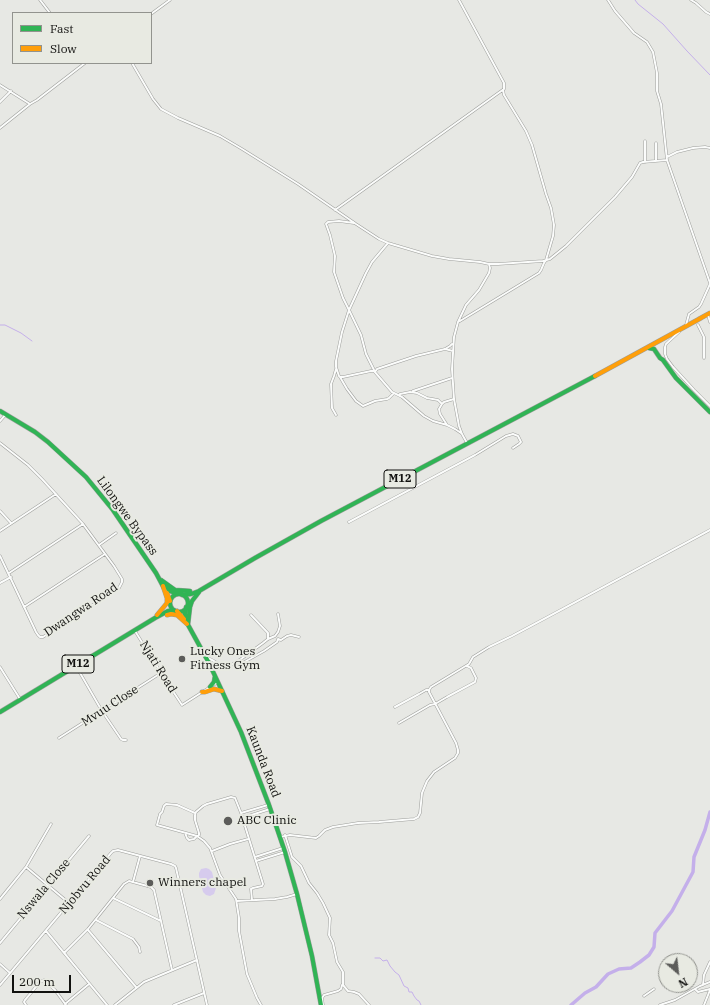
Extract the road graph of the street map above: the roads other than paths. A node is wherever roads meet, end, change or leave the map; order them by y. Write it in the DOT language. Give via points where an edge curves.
graph roads {
  1 [pos="40,0"];
  2 [pos="170,0"];
  3 [pos="459,0"];
  4 [pos="608,0"];
  5 [pos="691,0"];
  6 [pos="49,12"];
  7 [pos="152,13"];
  8 [pos="710,14"];
  9 [pos="84,64"];
  10 [pos="133,64"];
  11 [pos="1,86"];
  12 [pos="504,89"];
  13 [pos="11,91"];
  14 [pos="0,102"];
  15 [pos="30,104"];
  16 [pos="0,128"];
  17 [pos="645,141"];
  18 [pos="656,143"];
  19 [pos="710,148"];
  20 [pos="667,157"];
  21 [pos="668,160"];
  22 [pos="656,161"];
  23 [pos="646,162"];
  24 [pos="335,210"];
  25 [pos="356,224"];
  26 [pos="388,243"];
  27 [pos="546,260"];
  28 [pos="489,264"];
  29 [pos="710,283"];
  30 [pos="349,310"];
  31 [pos="709,315"];
  32 [pos="701,318"];
  33 [pos="458,322"];
  34 [pos="710,322"];
  35 [pos="686,325"];
  36 [pos="698,325"];
  37 [pos="673,334"];
  38 [pos="453,343"];
  39 [pos="654,343"];
  40 [pos="445,349"];
  41 [pos="657,350"];
  42 [pos="453,352"];
  43 [pos="639,352"];
  44 [pos="704,358"];
  45 [pos="663,360"];
  46 [pos="336,368"];
  47 [pos="375,372"];
  48 [pos="599,373"];
  49 [pos="340,377"];
  50 [pos="452,378"];
  51 [pos="410,392"];
  52 [pos="394,393"];
  53 [pos="398,394"];
  54 [pos="454,399"];
  55 [pos="442,404"];
  56 [pos="710,406"];
  57 [pos="0,411"];
  58 [pos="710,412"];
  59 [pos="7,414"];
  60 [pos="336,415"];
  61 [pos="0,421"];
  62 [pos="447,425"];
  63 [pos="462,434"];
  64 [pos="0,443"];
  65 [pos="467,444"];
  66 [pos="513,448"];
  67 [pos="56,494"];
  68 [pos="0,511"];
  69 [pos="348,522"];
  70 [pos="11,523"];
  71 [pos="83,524"];
  72 [pos="710,530"];
  73 [pos="0,531"];
  74 [pos="116,533"];
  75 [pos="99,545"];
  76 [pos="105,554"];
  77 [pos="0,556"];
  78 [pos="9,573"];
  79 [pos="11,577"];
  80 [pos="160,579"];
  81 [pos="0,583"];
  82 [pos="163,586"];
  83 [pos="199,591"];
  84 [pos="177,594"];
  85 [pos="182,595"];
  86 [pos="170,602"];
  87 [pos="187,606"];
  88 [pos="24,607"];
  89 [pos="175,611"];
  90 [pos="278,614"];
  91 [pos="251,615"];
  92 [pos="157,616"];
  93 [pos="188,625"];
  94 [pos="135,630"];
  95 [pos="273,637"];
  96 [pos="299,637"];
  97 [pos="268,639"];
  98 [pos="279,639"];
  99 [pos="206,659"];
  100 [pos="76,665"];
  101 [pos="239,665"];
  102 [pos="466,666"];
  103 [pos="0,667"];
  104 [pos="161,673"];
  105 [pos="215,676"];
  106 [pos="218,682"];
  107 [pos="210,687"];
  108 [pos="429,690"];
  109 [pos="222,691"];
  110 [pos="202,692"];
  111 [pos="20,699"];
  112 [pos="435,704"];
  113 [pos="395,707"];
  114 [pos="102,711"];
  115 [pos="0,712"];
  116 [pos="399,723"];
  117 [pos="59,738"];
  118 [pos="126,740"];
  119 [pos="270,807"];
  120 [pos="195,813"];
  121 [pos="241,813"];
  122 [pos="242,818"];
  123 [pos="51,824"];
  124 [pos="185,832"];
  125 [pos="89,836"];
  126 [pos="197,836"];
  127 [pos="285,836"];
  128 [pos="280,837"];
  129 [pos="248,839"];
  130 [pos="284,850"];
  131 [pos="212,851"];
  132 [pos="140,856"];
  133 [pos="255,857"];
  134 [pos="256,861"];
  135 [pos="26,867"];
  136 [pos="133,882"];
  137 [pos="48,885"];
  138 [pos="297,894"];
  139 [pos="113,898"];
  140 [pos="0,899"];
  141 [pos="252,900"];
  142 [pos="237,901"];
  143 [pos="69,903"];
  144 [pos="96,920"];
  145 [pos="161,921"];
  146 [pos="88,929"];
  147 [pos="46,931"];
  148 [pos="0,943"];
  149 [pos="140,952"];
  150 [pos="64,953"];
  151 [pos="198,960"];
  152 [pos="710,962"];
  153 [pos="0,964"];
  154 [pos="172,970"];
  155 [pos="10,973"];
  156 [pos="710,982"];
  157 [pos="89,984"];
  158 [pos="343,984"];
  159 [pos="702,984"];
  160 [pos="0,985"];
  161 [pos="698,987"];
  162 [pos="136,988"];
  163 [pos="654,989"];
  164 [pos="710,990"];
  165 [pos="204,992"];
  166 [pos="698,992"];
  167 [pos="688,993"];
  168 [pos="644,996"];
  169 [pos="66,1004"];
  170 [pos="26,1005"];
  171 [pos="107,1005"];
  172 [pos="115,1005"];
  173 [pos="174,1005"];
  174 [pos="207,1005"];
  175 [pos="261,1005"];
  176 [pos="322,1005"];
  177 [pos="369,1005"];
  178 [pos="660,1005"];
  179 [pos="704,1005"];
  1 -- 6 [label="street"];
  2 -- 7 [label="street"];
  3 -- 12 [label="street" via="504,83"];
  4 -- 20 [label="street" via="634,33 647,42 654,52"];
  5 -- 8 [label="street"];
  9 -- 15 [label="street"];
  10 -- 24 [label="street" via="161,110 237,146"];
  11 -- 13 [label="street"];
  12 -- 24 [label="street"];
  12 -- 27 [label="street" via="504,95 532,145 551,208 554,227"];
  13 -- 14 [label="street"];
  13 -- 15 [label="street"];
  15 -- 16 [label="street"];
  17 -- 23 [label="street"];
  18 -- 22 [label="street"];
  19 -- 20 [label="street" via="693,148"];
  20 -- 21 [label="street"];
  21 -- 22 [label="street"];
  21 -- 29 [label="street"];
  22 -- 23 [label="street"];
  23 -- 27 [label="street" via="640,163 628,182 604,209 566,246"];
  24 -- 25 [label="street"];
  25 -- 26 [label="street"];
  25 -- 30 [label="street" via="339,221 326,224 335,256 334,272"];
  26 -- 28 [label="street" via="432,256"];
  26 -- 30 [label="street" via="372,262"];
  27 -- 28 [label="street"];
  27 -- 33 [label="street" via="537,275"];
  28 -- 33 [label="street" via="487,279 466,306"];
  29 -- 35 [label="street" via="699,307 689,314"];
  30 -- 46 [label="street" via="342,332"];
  30 -- 47 [label="street"];
  31 -- 32 [label="main road, M12"];
  31 -- 34 [label="street"];
  31 -- 56 [label="street" via="678,333 666,344 664,350 672,367"];
  32 -- 35 [label="main road, M12"];
  32 -- 37 [label="main road, M12"];
  33 -- 38 [label="street"];
  35 -- 39 [label="main road, M12"];
  36 -- 44 [label="street" via="704,337"];
  37 -- 39 [label="main road, M12"];
  37 -- 41 [label="main road" via="660,343"];
  38 -- 40 [label="street"];
  38 -- 42 [label="street"];
  39 -- 41 [label="main road"];
  39 -- 43 [label="main road, M12"];
  39 -- 48 [label="main road, M12"];
  40 -- 42 [label="street"];
  40 -- 47 [label="street" via="380,368"];
  41 -- 45 [label="main road"];
  42 -- 50 [label="street"];
  43 -- 45 [label="main road" via="652,348"];
  43 -- 48 [label="main road, M12"];
  45 -- 58 [label="main road" via="676,378"];
  46 -- 49 [label="street"];
  46 -- 60 [label="street" via="331,384 332,408"];
  47 -- 49 [label="street"];
  47 -- 52 [label="street"];
  48 -- 65 [label="main road, M12"];
  49 -- 52 [label="street" via="356,401 363,406 389,398"];
  50 -- 51 [label="street"];
  50 -- 54 [label="street"];
  51 -- 53 [label="street"];
  51 -- 55 [label="street" via="438,400"];
  52 -- 53 [label="street"];
  53 -- 62 [label="street" via="429,419"];
  54 -- 55 [label="street"];
  54 -- 63 [label="street"];
  55 -- 62 [label="street" via="439,412"];
  57 -- 59 [label="main road, Lilongwe Bypass"];
  59 -- 61 [label="street"];
  59 -- 80 [label="main road, Lilongwe Bypass" via="48,442 86,477"];
  62 -- 63 [label="street"];
  63 -- 65 [label="street"];
  64 -- 67 [label="street"];
  65 -- 83 [label="main road, M12" via="249,561"];
  66 -- 69 [label="street" via="521,442 518,436 513,434"];
  67 -- 70 [label="street"];
  67 -- 71 [label="street"];
  68 -- 70 [label="street"];
  70 -- 73 [label="street"];
  71 -- 75 [label="street"];
  71 -- 78 [label="street"];
  72 -- 102 [label="street" via="489,647 473,657"];
  74 -- 75 [label="street"];
  75 -- 76 [label="street"];
  76 -- 88 [label="street"];
  76 -- 88 [label="street, Dwangwa Road" via="122,579 119,588 40,637"];
  77 -- 78 [label="street"];
  78 -- 79 [label="street"];
  79 -- 81 [label="street"];
  79 -- 88 [label="street"];
  80 -- 82 [label="main road, Lilongwe Bypass"];
  80 -- 83 [label="main road" via="175,590"];
  80 -- 84 [label="main road, Lilongwe Bypass" via="170,591"];
  82 -- 86 [label="main road, Lilongwe Bypass"];
  82 -- 92 [label="main road" via="167,603"];
  83 -- 85 [label="main road, M12"];
  83 -- 87 [label="main road, M12"];
  83 -- 93 [label="main road" via="190,607"];
  84 -- 85 [label="main road, M12"];
  84 -- 86 [label="main road, M12"];
  85 -- 87 [label="main road" via="186,598"];
  86 -- 89 [label="main road"];
  86 -- 92 [label="main road, M12"];
  87 -- 89 [label="main road, M12" via="182,611"];
  87 -- 93 [label="main road, Kaunda Road" via="185,614"];
  89 -- 92 [label="main road, M12"];
  89 -- 93 [label="main road, Kaunda Road"];
  90 -- 95 [label="street" via="280,629"];
  91 -- 97 [label="street" via="268,633"];
  92 -- 93 [label="main road" via="174,614"];
  92 -- 94 [label="main road, M12"];
  93 -- 99 [label="main road, Kaunda Road"];
  94 -- 100 [label="main road, M12"];
  94 -- 104 [label="street, Njati Road"];
  95 -- 97 [label="street"];
  95 -- 98 [label="street"];
  96 -- 98 [label="street" via="291,635"];
  97 -- 99 [label="street" via="226,668"];
  98 -- 101 [label="street"];
  99 -- 105 [label="main road, Kaunda Road"];
  100 -- 111 [label="main road, M12"];
  100 -- 114 [label="street"];
  102 -- 108 [label="street"];
  102 -- 112 [label="street" via="471,668 476,678 475,682"];
  103 -- 111 [label="street"];
  104 -- 110 [label="street, Njati Road" via="182,705"];
  104 -- 114 [label="street, Mvuu Close"];
  105 -- 106 [label="main road, Kaunda Road"];
  105 -- 107 [label="main road"];
  106 -- 107 [label="street"];
  106 -- 109 [label="main road, Kaunda Road"];
  107 -- 110 [label="street"];
  108 -- 112 [label="street"];
  108 -- 113 [label="street"];
  109 -- 110 [label="main road" via="214,689"];
  109 -- 119 [label="main road, Kaunda Road"];
  111 -- 115 [label="main road, M12"];
  112 -- 116 [label="street"];
  112 -- 127 [label="street" via="456,743 458,753 429,778 422,792 418,818 337,826 325,830 316,838"];
  114 -- 117 [label="street, Mvuu Close"];
  114 -- 118 [label="street" via="121,739"];
  119 -- 121 [label="street"];
  119 -- 122 [label="street"];
  119 -- 128 [label="main road, Kaunda Road"];
  120 -- 121 [label="street" via="205,805 232,797 236,800"];
  120 -- 124 [label="street" via="177,805 167,803 164,806 157,825"];
  120 -- 126 [label="street" via="199,834"];
  121 -- 122 [label="street"];
  122 -- 129 [label="street"];
  123 -- 135 [label="street"];
  124 -- 126 [label="street"];
  124 -- 126 [label="street" via="189,840"];
  125 -- 137 [label="street, Nswala Close"];
  126 -- 131 [label="street"];
  127 -- 128 [label="street"];
  127 -- 158 [label="street" via="292,857 301,866 330,918 329,935 337,962 343,972"];
  128 -- 130 [label="main road, Kaunda Road"];
  129 -- 131 [label="street"];
  129 -- 133 [label="street"];
  130 -- 133 [label="street"];
  130 -- 134 [label="street"];
  130 -- 138 [label="main road, Kaunda Road"];
  131 -- 142 [label="street" via="220,875"];
  132 -- 136 [label="street"];
  132 -- 143 [label="street, Njobvu Road" via="114,851"];
  132 -- 151 [label="street, Njobvu Road" via="175,866"];
  133 -- 134 [label="street"];
  134 -- 141 [label="street" via="263,884 251,889"];
  135 -- 137 [label="street"];
  135 -- 140 [label="street"];
  136 -- 139 [label="street" via="125,883"];
  136 -- 145 [label="street" via="154,889"];
  137 -- 143 [label="street"];
  137 -- 148 [label="street, Nswala Close"];
  138 -- 141 [label="street"];
  138 -- 176 [label="main road, Kaunda Road"];
  139 -- 144 [label="street"];
  139 -- 145 [label="street"];
  141 -- 142 [label="street"];
  142 -- 175 [label="street" via="246,974"];
  143 -- 147 [label="street, Njobvu Road"];
  144 -- 146 [label="street"];
  144 -- 149 [label="street" via="133,939"];
  145 -- 154 [label="street"];
  146 -- 150 [label="street"];
  146 -- 162 [label="street"];
  147 -- 150 [label="street"];
  147 -- 155 [label="street, Njobvu Road"];
  150 -- 157 [label="street"];
  151 -- 154 [label="street"];
  151 -- 165 [label="street, Njobvu Road"];
  152 -- 159 [label="street"];
  153 -- 155 [label="street"];
  154 -- 162 [label="street"];
  155 -- 160 [label="street, Njobvu Road"];
  156 -- 159 [label="street"];
  157 -- 169 [label="street"];
  157 -- 171 [label="street"];
  158 -- 176 [label="street" via="338,992 324,995"];
  158 -- 177 [label="street" via="348,991 359,994"];
  159 -- 161 [label="street"];
  162 -- 172 [label="street"];
  163 -- 168 [label="street"];
  164 -- 166 [label="street"];
  164 -- 179 [label="street"];
  165 -- 173 [label="street"];
  165 -- 174 [label="street, Njobvu Road"];
  167 -- 178 [label="street"];
  169 -- 170 [label="street" via="44,980 25,1000"];
}
